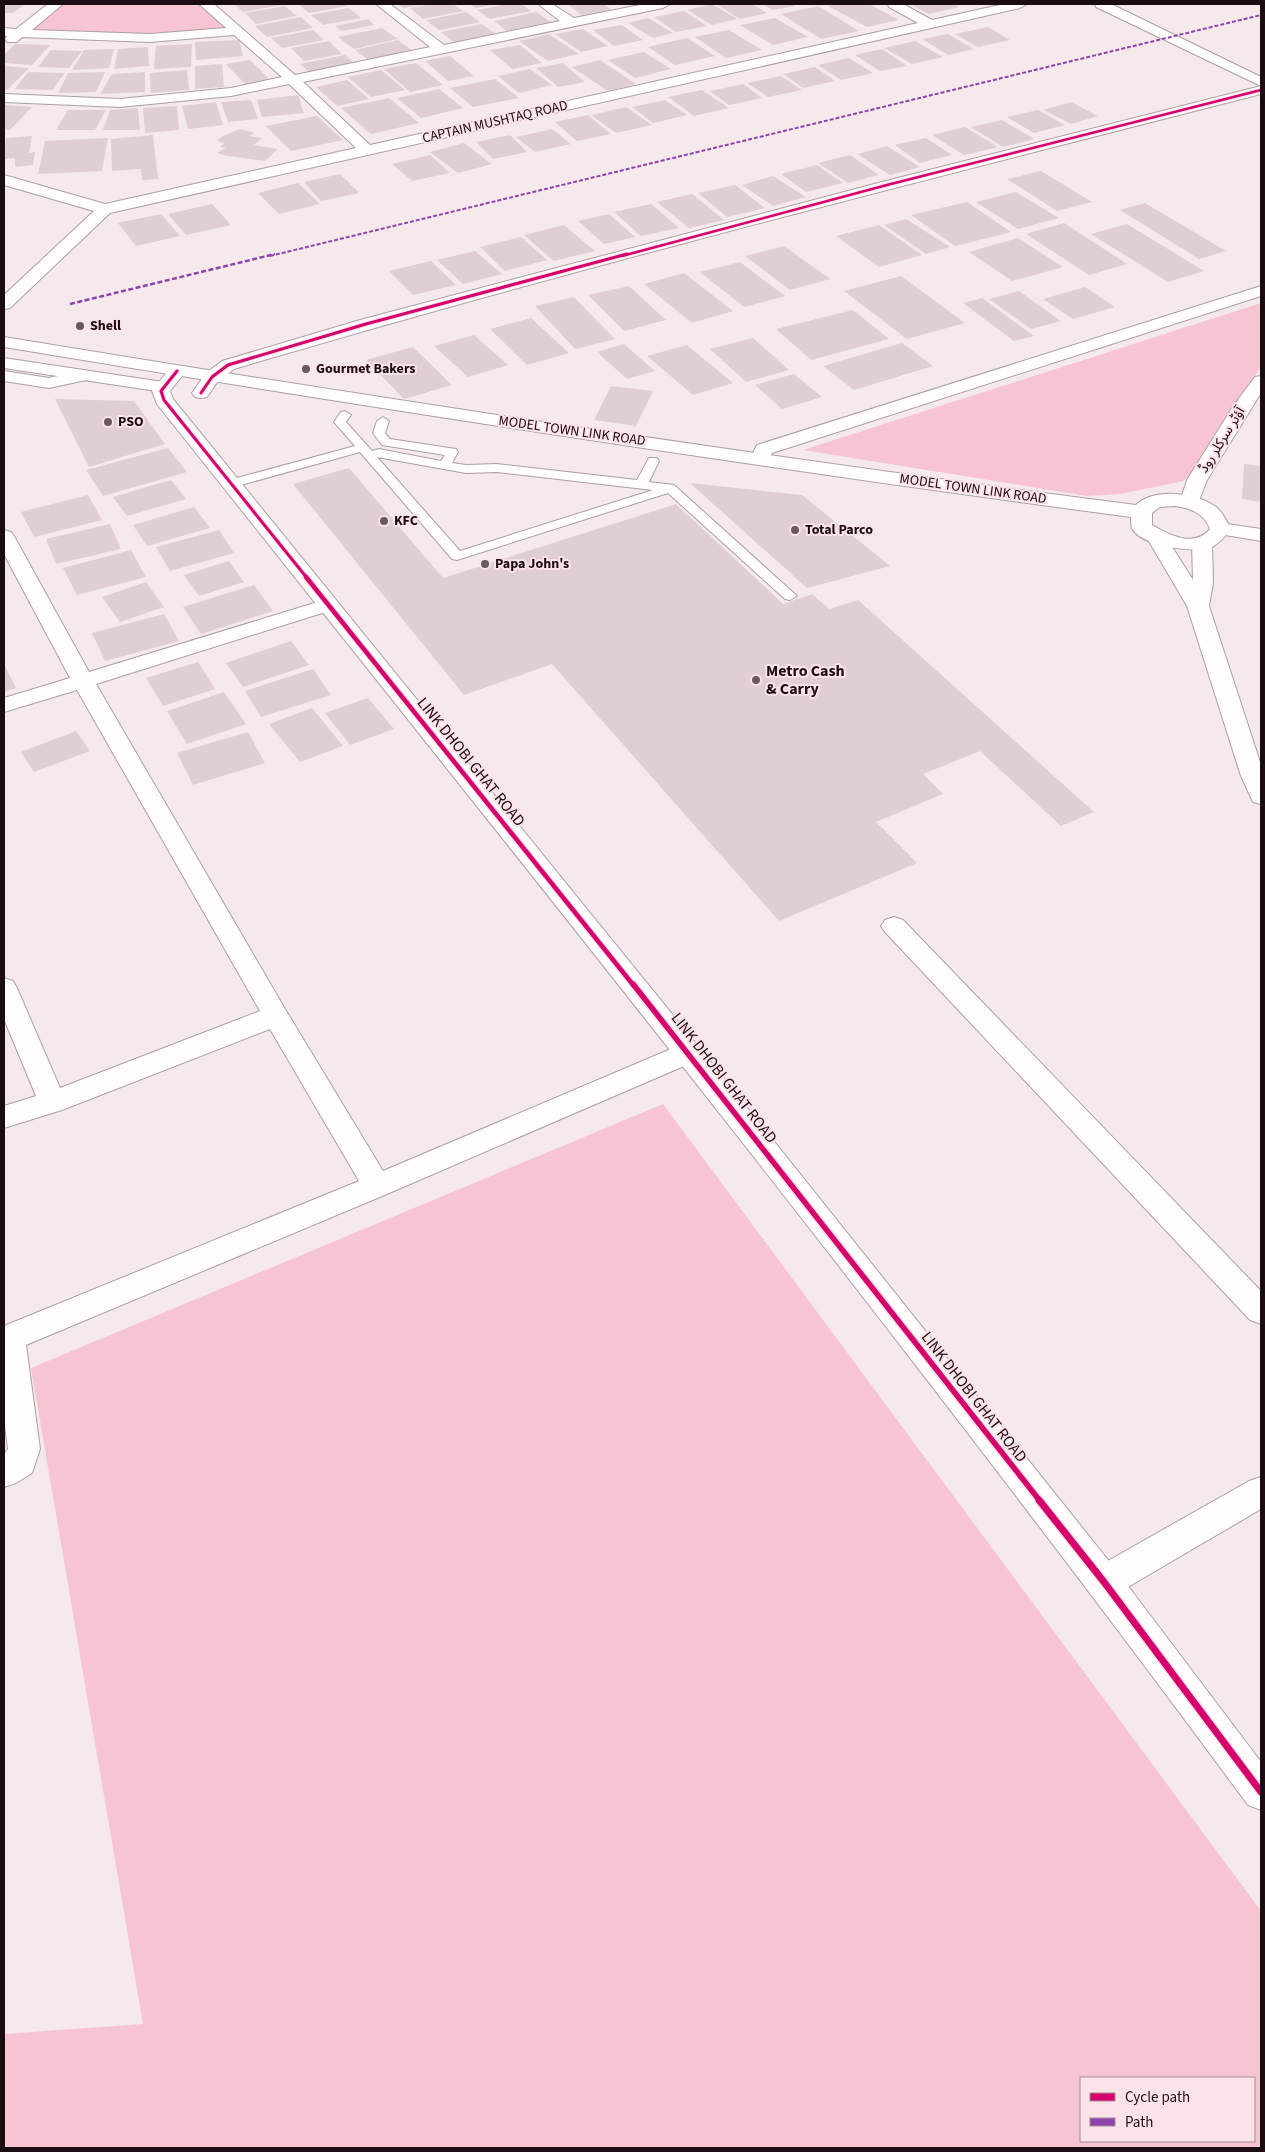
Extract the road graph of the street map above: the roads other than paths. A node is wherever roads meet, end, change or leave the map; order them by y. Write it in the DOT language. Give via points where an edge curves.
graph roads {
  1 [pos="56,4"];
  2 [pos="206,4"];
  3 [pos="382,4"];
  4 [pos="544,4"];
  5 [pos="663,4"];
  6 [pos="894,4"];
  7 [pos="1020,4"];
  8 [pos="1102,4"];
  9 [pos="572,23"];
  10 [pos="930,24"];
  11 [pos="237,31"];
  12 [pos="4,32"];
  13 [pos="19,33"];
  14 [pos="4,46"];
  15 [pos="442,50"];
  16 [pos="293,80"];
  17 [pos="1261,82"];
  18 [pos="1261,90"];
  19 [pos="4,98"];
  20 [pos="368,151"];
  21 [pos="4,180"];
  22 [pos="105,210"];
  23 [pos="1261,291"];
  24 [pos="4,304"];
  25 [pos="4,342"];
  26 [pos="4,363"];
  27 [pos="4,376"];
  28 [pos="80,376"];
  29 [pos="212,377"];
  30 [pos="170,379"];
  31 [pos="1261,381"];
  32 [pos="201,394"];
  33 [pos="220,396"];
  34 [pos="278,405"];
  35 [pos="345,415"];
  36 [pos="383,421"];
  37 [pos="366,452"];
  38 [pos="760,459"];
  39 [pos="653,461"];
  40 [pos="445,465"];
  41 [pos="230,484"];
  42 [pos="641,485"];
  43 [pos="670,488"];
  44 [pos="1190,502"];
  45 [pos="1147,526"];
  46 [pos="1220,529"];
  47 [pos="1261,535"];
  48 [pos="4,536"];
  49 [pos="1202,543"];
  50 [pos="790,596"];
  51 [pos="328,605"];
  52 [pos="1198,606"];
  53 [pos="83,681"];
  54 [pos="4,705"];
  55 [pos="1261,796"];
  56 [pos="894,926"];
  57 [pos="4,988"];
  58 [pos="276,1016"];
  59 [pos="688,1053"];
  60 [pos="52,1102"];
  61 [pos="4,1117"];
  62 [pos="377,1186"];
  63 [pos="1261,1311"];
  64 [pos="6,1339"];
  65 [pos="4,1472"];
  66 [pos="1261,1492"];
  67 [pos="1104,1582"];
  68 [pos="1261,1792"];
  1 -- 13 [label="street"];
  2 -- 11 [label="street"];
  3 -- 15 [label="street"];
  4 -- 9 [label="street"];
  5 -- 9 [label="street"];
  6 -- 10 [label="street"];
  7 -- 10 [label="street, CAPTAIN MUSHTAQ ROAD"];
  8 -- 17 [label="street"];
  9 -- 15 [label="street"];
  10 -- 20 [label="street, CAPTAIN MUSHTAQ ROAD"];
  11 -- 13 [label="street" via="157,38"];
  11 -- 16 [label="street"];
  12 -- 13 [label="street"];
  13 -- 14 [label="street"];
  15 -- 16 [label="street"];
  16 -- 19 [label="street" via="231,92 120,103"];
  16 -- 20 [label="street"];
  18 -- 29 [label="street" via="366,324 228,365"];
  20 -- 22 [label="street, CAPTAIN MUSHTAQ ROAD"];
  21 -- 22 [label="street"];
  22 -- 24 [label="street"];
  23 -- 38 [label="street" via="764,449"];
  25 -- 30 [label="street, MODEL TOWN LINK ROAD"];
  26 -- 28 [label="street, MODEL TOWN LINK ROAD"];
  27 -- 28 [label="street" via="49,382"];
  28 -- 30 [label="street, MODEL TOWN LINK ROAD"];
  29 -- 30 [label="street, MODEL TOWN LINK ROAD"];
  29 -- 32 [label="street"];
  29 -- 38 [label="street, MODEL TOWN LINK ROAD"];
  30 -- 32 [label="street, MODEL TOWN LINK ROAD"];
  30 -- 41 [label="street, LINK DHOBI GHAT ROAD" via="161,391 164,400"];
  31 -- 44 [label="street, آؤٹر سرکلر روڈ" via="1197,480"];
  32 -- 33 [label="street, MODEL TOWN LINK ROAD"];
  34 -- 35 [label="street, MODEL TOWN LINK ROAD"];
  35 -- 36 [label="street, MODEL TOWN LINK ROAD"];
  35 -- 37 [label="lane" via="340,422"];
  36 -- 39 [label="street, MODEL TOWN LINK ROAD"];
  36 -- 40 [label="lane" via="378,430 386,442 452,452"];
  37 -- 40 [label="lane"];
  37 -- 41 [label="lane"];
  37 -- 43 [label="lane" via="457,556"];
  38 -- 45 [label="street, MODEL TOWN LINK ROAD"];
  39 -- 42 [label="lane"];
  39 -- 45 [label="street, MODEL TOWN LINK ROAD"];
  40 -- 42 [label="lane"];
  41 -- 51 [label="street, LINK DHOBI GHAT ROAD"];
  42 -- 43 [label="lane"];
  43 -- 50 [label="lane"];
  44 -- 45 [label="street" via="1160,501 1148,505"];
  44 -- 46 [label="street" via="1218,518"];
  45 -- 49 [label="street" via="1180,544"];
  45 -- 52 [label="street"];
  46 -- 47 [label="street"];
  46 -- 49 [label="street" via="1211,540"];
  48 -- 53 [label="street"];
  49 -- 52 [label="street" via="1203,583"];
  51 -- 53 [label="street"];
  51 -- 59 [label="street, LINK DHOBI GHAT ROAD"];
  52 -- 55 [label="street"];
  53 -- 54 [label="street"];
  53 -- 58 [label="street"];
  56 -- 63 [label="street"];
  57 -- 60 [label="street"];
  58 -- 60 [label="street"];
  58 -- 62 [label="street"];
  59 -- 62 [label="street"];
  59 -- 67 [label="street, LINK DHOBI GHAT ROAD"];
  60 -- 61 [label="street"];
  62 -- 64 [label="street"];
  64 -- 65 [label="street" via="24,1449 20,1462"];
  66 -- 67 [label="street"];
  67 -- 68 [label="street, LINK DHOBI GHAT ROAD"];
}
